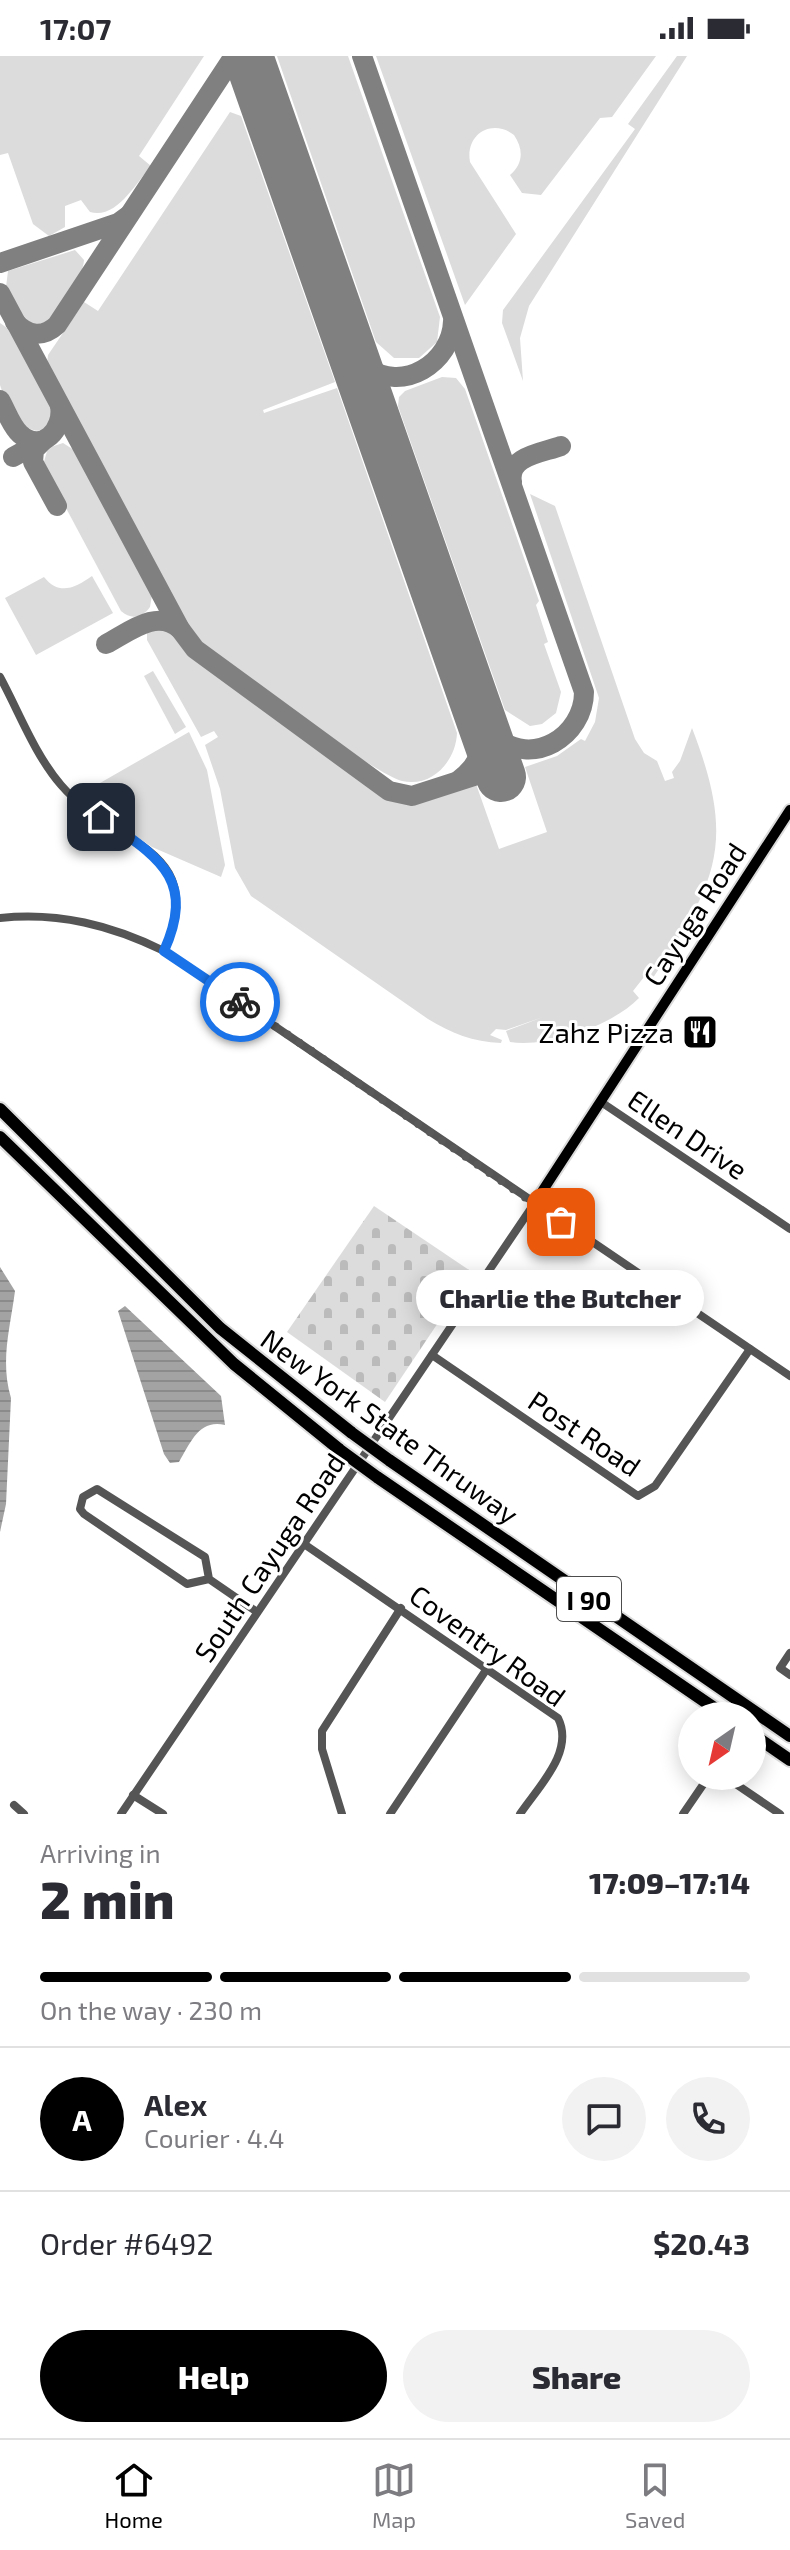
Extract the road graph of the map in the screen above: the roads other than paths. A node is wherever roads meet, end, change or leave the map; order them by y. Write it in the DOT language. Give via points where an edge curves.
graph roads {
  1 [pos="0,677"];
  2 [pos="790,810"];
  3 [pos="0,918"];
  4 [pos="164,951"];
  5 [pos="601,1102"];
  6 [pos="0,1109"];
  7 [pos="0,1137"];
  8 [pos="534,1204"];
  9 [pos="790,1229"];
  10 [pos="750,1349"];
  11 [pos="432,1355"];
  12 [pos="790,1376"];
  13 [pos="304,1544"];
  14 [pos="209,1579"];
  15 [pos="401,1608"];
  16 [pos="257,1612"];
  17 [pos="790,1653"];
  18 [pos="488,1667"];
  19 [pos="790,1675"];
  20 [pos="706,1702"];
  21 [pos="790,1736"];
  22 [pos="766,1744"];
  23 [pos="790,1760"];
  24 [pos="699,1790"];
  25 [pos="745,1790"];
  26 [pos="133,1795"];
  27 [pos="14,1805"];
  28 [pos="24,1814"];
  29 [pos="121,1814"];
  30 [pos="163,1814"];
  31 [pos="342,1814"];
  32 [pos="390,1814"];
  33 [pos="520,1814"];
  34 [pos="683,1814"];
  35 [pos="780,1814"];
  1 -- 4 [label="street" via="60,784 152,853 173,877 176,924"];
  2 -- 5 [label="main road, Cayuga Road"];
  3 -- 4 [label="street" via="52,916 96,923"];
  4 -- 8 [label="street"];
  5 -- 8 [label="main road, Cayuga Road"];
  5 -- 9 [label="street, Ellen Drive"];
  6 -- 21 [label="highway, New York State Thruway / I 90, bridge" via="220,1328 352,1433"];
  7 -- 20 [label="highway, New York State Thruway / I 90, bridge" via="224,1354 340,1450"];
  8 -- 10 [label="street"];
  8 -- 11 [label="street, South Cayuga Road"];
  10 -- 11 [label="street, Post Road" via="655,1486 638,1496"];
  10 -- 12 [label="street"];
  11 -- 13 [label="street, South Cayuga Road"];
  13 -- 15 [label="street, Coventry Road"];
  13 -- 16 [label="street, South Cayuga Road"];
  14 -- 14 [label="street" via="187,1584 84,1514 83,1497 97,1489 205,1557"];
  14 -- 16 [label="street"];
  15 -- 18 [label="street, Coventry Road"];
  15 -- 31 [label="street" via="322,1731 322,1749"];
  16 -- 26 [label="street, South Cayuga Road"];
  17 -- 19 [label="street" via="780,1668"];
  18 -- 32 [label="street"];
  18 -- 33 [label="street, Coventry Road" via="552,1711 563,1733 560,1754"];
  22 -- 23 [label="highway"];
  24 -- 34 [label="street"];
  25 -- 35 [label="street"];
  26 -- 29 [label="street, South Cayuga Road"];
  26 -- 30 [label="street"];
  27 -- 28 [label="street"];
}
